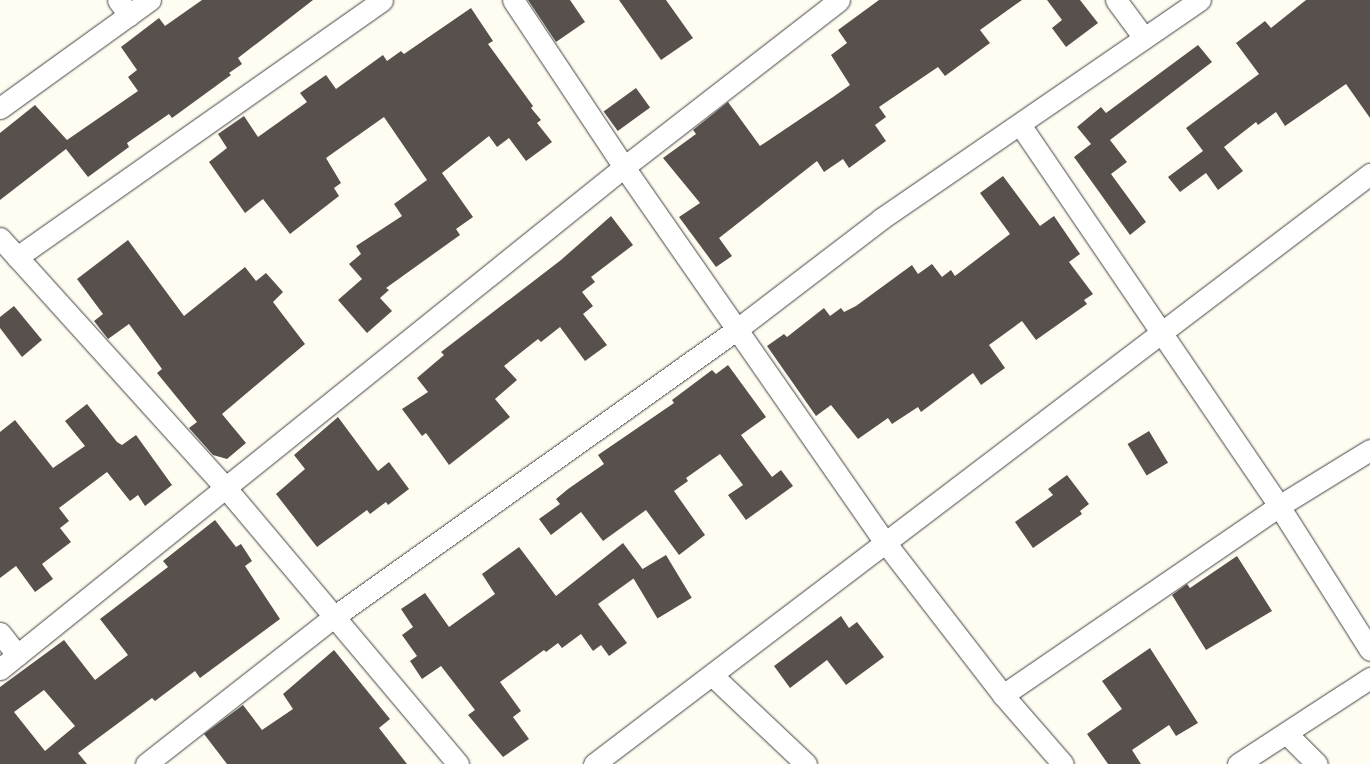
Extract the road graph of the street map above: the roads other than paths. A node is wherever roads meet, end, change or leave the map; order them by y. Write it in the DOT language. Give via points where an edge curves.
graph roads {
  1 [pos="150,0"];
  2 [pos="382,0"];
  3 [pos="514,0"];
  4 [pos="839,0"];
  5 [pos="1116,0"];
  6 [pos="1200,0"];
  7 [pos="123,8"];
  8 [pos="1144,38"];
  9 [pos="0,108"];
  10 [pos="1021,126"];
  11 [pos="624,167"];
  12 [pos="1370,174"];
  13 [pos="0,238"];
  14 [pos="17,257"];
  15 [pos="736,330"];
  16 [pos="1162,333"];
  17 [pos="1370,450"];
  18 [pos="225,487"];
  19 [pos="1279,506"];
  20 [pos="884,541"];
  21 [pos="335,616"];
  22 [pos="0,633"];
  23 [pos="1370,650"];
  24 [pos="18,655"];
  25 [pos="0,668"];
  26 [pos="713,676"];
  27 [pos="1370,678"];
  28 [pos="1002,695"];
  29 [pos="1287,734"];
  30 [pos="146,764"];
  31 [pos="458,764"];
  32 [pos="594,764"];
  33 [pos="806,764"];
  34 [pos="1063,764"];
  35 [pos="1238,764"];
  36 [pos="1317,764"];
  1 -- 7 [label="street"];
  2 -- 14 [label="street"];
  3 -- 11 [label="street"];
  4 -- 11 [label="street"];
  5 -- 8 [label="street"];
  6 -- 8 [label="street"];
  7 -- 9 [label="street"];
  8 -- 10 [label="street"];
  10 -- 15 [label="street" via="881,219"];
  10 -- 16 [label="street"];
  11 -- 15 [label="street"];
  11 -- 18 [label="street"];
  12 -- 16 [label="street"];
  13 -- 14 [label="street"];
  14 -- 18 [label="street"];
  15 -- 20 [label="street"];
  15 -- 21 [label="street"];
  16 -- 19 [label="street"];
  16 -- 20 [label="street"];
  17 -- 19 [label="street"];
  18 -- 21 [label="street"];
  18 -- 24 [label="street"];
  19 -- 23 [label="street"];
  19 -- 28 [label="street"];
  20 -- 26 [label="street"];
  20 -- 28 [label="street"];
  21 -- 30 [label="street"];
  21 -- 31 [label="street"];
  22 -- 24 [label="street"];
  24 -- 25 [label="street"];
  26 -- 32 [label="street"];
  26 -- 33 [label="street"];
  27 -- 29 [label="street"];
  28 -- 34 [label="street"];
  29 -- 35 [label="street"];
  29 -- 36 [label="street"];
}
